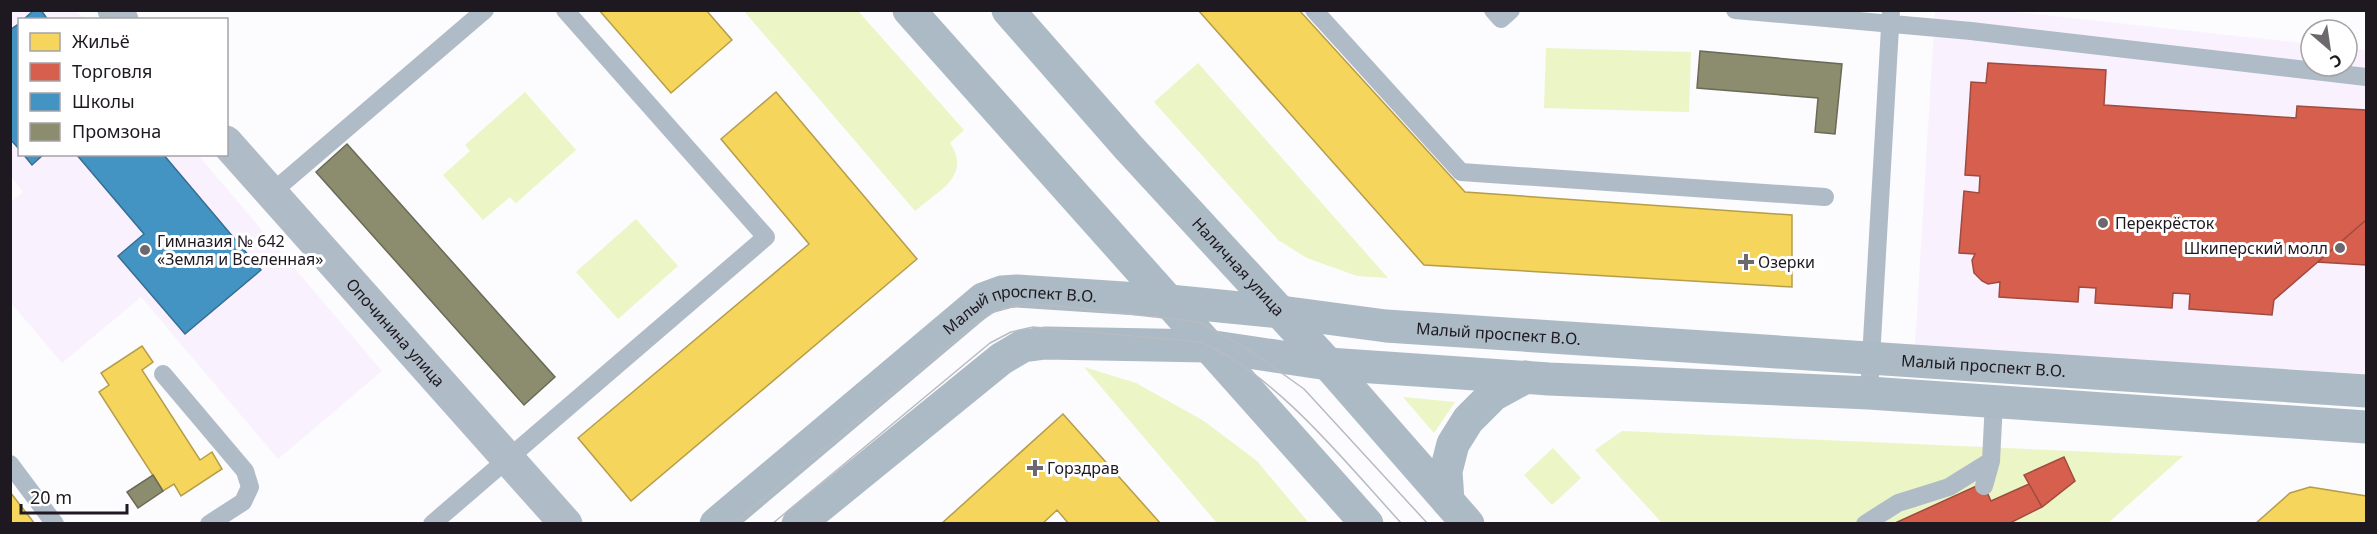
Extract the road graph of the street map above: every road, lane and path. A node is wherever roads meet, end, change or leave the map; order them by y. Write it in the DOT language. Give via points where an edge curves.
graph roads {
  1 [pos="485,10"];
  2 [pos="565,10"];
  3 [pos="909,10"];
  4 [pos="1008,10"];
  5 [pos="1314,10"];
  6 [pos="1493,10"];
  7 [pos="1511,10"];
  8 [pos="1735,10"];
  9 [pos="1890,17"];
  10 [pos="2367,76"];
  11 [pos="228,144"];
  12 [pos="270,194"];
  13 [pos="1825,196"];
  14 [pos="1169,301"];
  15 [pos="1281,312"];
  16 [pos="1208,346"];
  17 [pos="1872,358"];
  18 [pos="1328,364"];
  19 [pos="163,374"];
  20 [pos="1526,376"];
  21 [pos="2367,391"];
  22 [pos="1869,393"];
  23 [pos="1994,401"];
  24 [pos="2367,427"];
  25 [pos="508,458"];
  26 [pos="1991,461"];
  27 [pos="10,464"];
  28 [pos="1984,486"];
  29 [pos="1458,512"];
  30 [pos="817,518"];
  31 [pos="443,520"];
  32 [pos="55,524"];
  33 [pos="210,524"];
  34 [pos="566,524"];
  35 [pos="716,524"];
  36 [pos="1367,524"];
  37 [pos="1865,524"];
  1 -- 12 [label="lane"];
  2 -- 25 [label="lane" via="766,237"];
  3 -- 14 [label="main road"];
  4 -- 15 [label="main road, Наличная улица"];
  5 -- 13 [label="lane" via="1461,172"];
  6 -- 7 [label="lane" via="1501,20"];
  8 -- 9 [label="lane"];
  9 -- 10 [label="lane"];
  9 -- 17 [label="lane"];
  11 -- 12 [label="street, Опочинина улица"];
  12 -- 25 [label="street, Опочинина улица"];
  14 -- 15 [label="main road, Малый проспект В.О."];
  14 -- 16 [label="main road"];
  14 -- 35 [label="main road, Малый проспект В.О." via="1017,291 983,299"];
  15 -- 17 [label="main road, Малый проспект В.О." via="1386,326"];
  15 -- 18 [label="main road, Наличная улица"];
  16 -- 18 [label="main road, Малый проспект В.О."];
  16 -- 30 [label="main road, Малый проспект В.О." via="1023,346 1001,359"];
  16 -- 36 [label="main road"];
  17 -- 21 [label="main road, Малый проспект В.О."];
  17 -- 22 [label="lane"];
  18 -- 20 [label="main road, Малый проспект В.О."];
  18 -- 29 [label="main road, Наличная улица"];
  19 -- 33 [label="lane" via="245,471 250,487 243,502"];
  20 -- 22 [label="main road, Малый проспект В.О."];
  20 -- 29 [label="main road" via="1493,395 1468,420 1453,444 1446,471"];
  22 -- 23 [label="main road, Малый проспект В.О."];
  23 -- 24 [label="main road, Малый проспект В.О."];
  23 -- 26 [label="lane"];
  25 -- 31 [label="lane"];
  25 -- 34 [label="street, Опочинина улица"];
  26 -- 28 [label="lane"];
  26 -- 37 [label="lane" via="1947,494 1898,502"];
  27 -- 32 [label="lane"];
}
